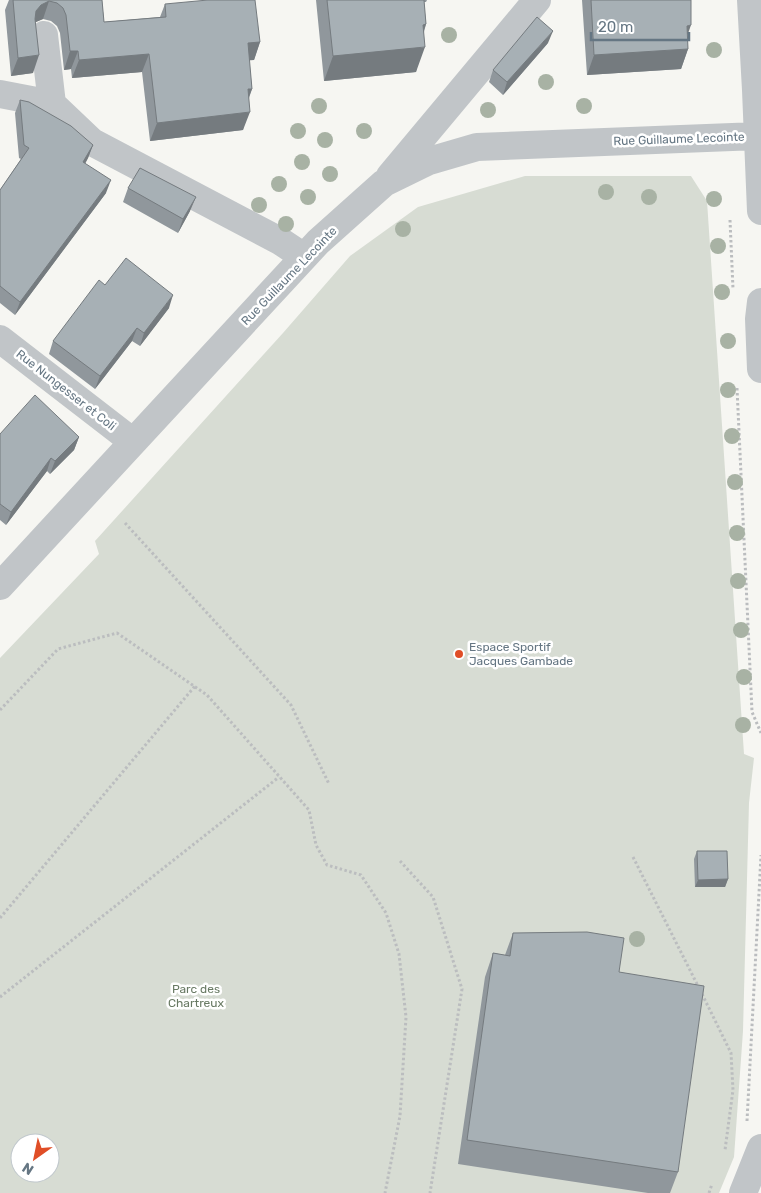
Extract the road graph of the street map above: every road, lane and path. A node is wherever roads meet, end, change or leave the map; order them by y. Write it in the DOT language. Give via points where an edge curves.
graph roads {
  1 [pos="537,0"];
  2 [pos="751,0"];
  3 [pos="44,35"];
  4 [pos="0,94"];
  5 [pos="52,104"];
  6 [pos="758,136"];
  7 [pos="384,183"];
  8 [pos="761,211"];
  9 [pos="730,216"];
  10 [pos="304,257"];
  11 [pos="733,294"];
  12 [pos="761,302"];
  13 [pos="0,339"];
  14 [pos="761,369"];
  15 [pos="737,383"];
  16 [pos="132,441"];
  17 [pos="125,522"];
  18 [pos="0,586"];
  19 [pos="195,686"];
  20 [pos="0,710"];
  21 [pos="761,733"];
  22 [pos="279,777"];
  23 [pos="329,784"];
  24 [pos="761,855"];
  25 [pos="634,857"];
  26 [pos="400,861"];
  27 [pos="0,918"];
  28 [pos="0,997"];
  29 [pos="747,1122"];
  30 [pos="722,1159"];
  31 [pos="715,1176"];
  32 [pos="384,1193"];
  33 [pos="430,1193"];
  34 [pos="709,1193"];
  1 -- 7 [label="street"];
  2 -- 6 [label="street"];
  3 -- 5 [label="street"];
  4 -- 5 [label="street"];
  5 -- 10 [label="street" via="92,142"];
  6 -- 7 [label="street, Rue Guillaume Lecointe" via="477,147 429,161"];
  6 -- 8 [label="street"];
  7 -- 10 [label="street, Rue Guillaume Lecointe"];
  9 -- 11 [label="path"];
  10 -- 16 [label="street, Rue Guillaume Lecointe"];
  12 -- 14 [label="street"];
  13 -- 16 [label="street, Rue Nungesser et Coli"];
  15 -- 21 [label="path" via="752,712"];
  16 -- 18 [label="street, Rue Guillaume Lecointe"];
  17 -- 23 [label="path" via="291,705"];
  19 -- 20 [label="path" via="116,633 58,650"];
  19 -- 22 [label="path" via="207,695"];
  19 -- 27 [label="path"];
  22 -- 28 [label="path"];
  22 -- 32 [label="path" via="309,810 316,845 327,865 361,875 386,914 400,954 406,1017 402,1097"];
  24 -- 29 [label="path"];
  25 -- 30 [label="path" via="731,1053 733,1090"];
  26 -- 33 [label="path" via="433,897 462,989"];
  31 -- 34 [label="path"];
}
